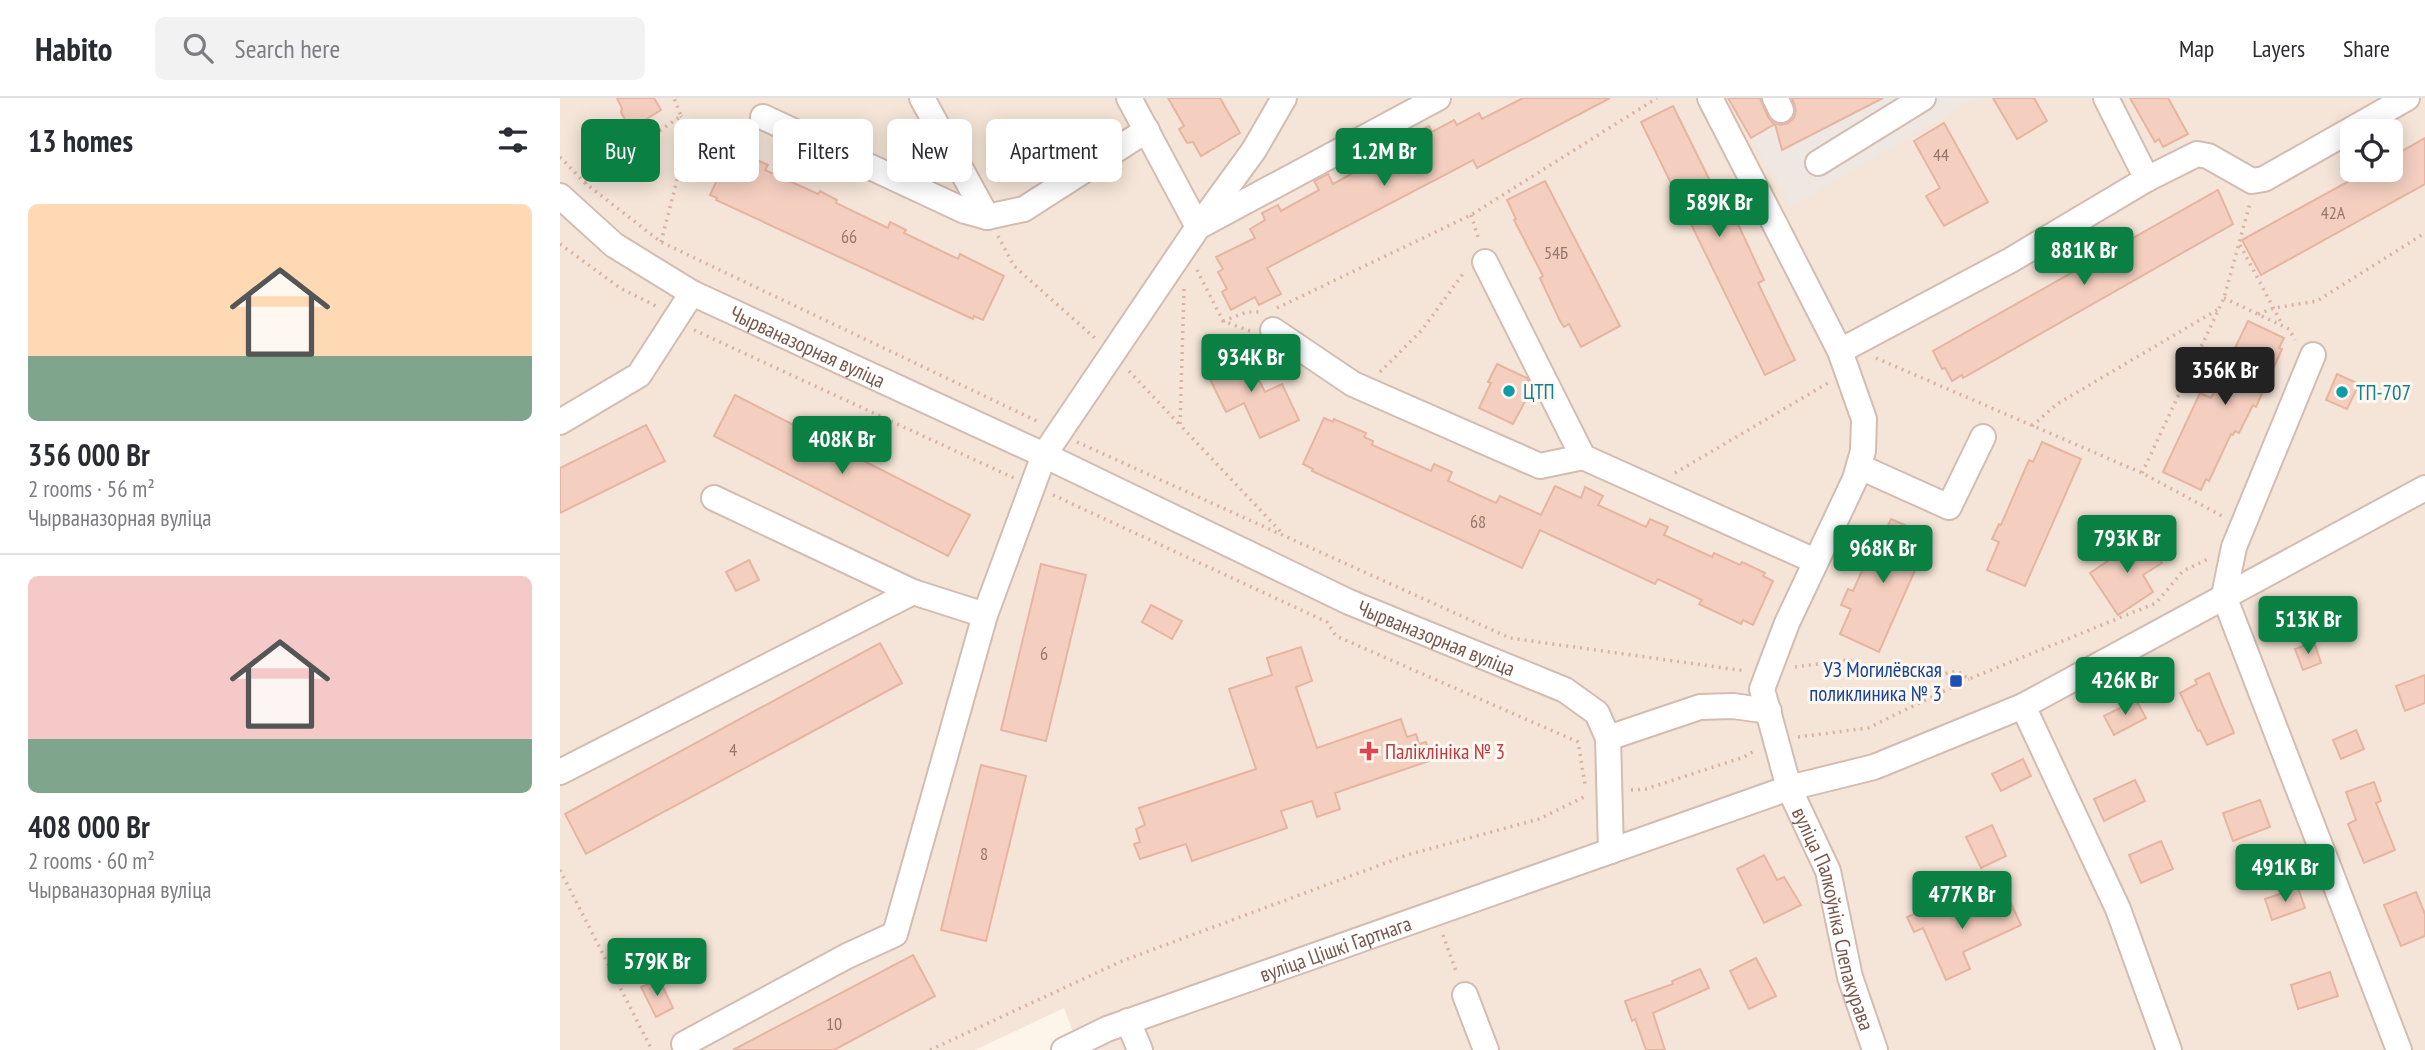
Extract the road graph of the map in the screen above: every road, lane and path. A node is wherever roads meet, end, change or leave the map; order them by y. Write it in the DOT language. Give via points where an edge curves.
graph roads {
  1 [pos="674,98"];
  2 [pos="922,98"];
  3 [pos="1129,98"];
  4 [pos="1284,98"];
  5 [pos="1438,98"];
  6 [pos="1657,98"];
  7 [pos="1710,98"];
  8 [pos="1923,98"];
  9 [pos="2106,98"];
  10 [pos="2407,98"];
  11 [pos="681,116"];
  12 [pos="763,117"];
  13 [pos="1147,130"];
  14 [pos="560,157"];
  15 [pos="1818,163"];
  16 [pos="2147,179"];
  17 [pos="2256,181"];
  18 [pos="585,183"];
  19 [pos="560,195"];
  20 [pos="987,217"];
  21 [pos="2425,233"];
  22 [pos="1192,236"];
  23 [pos="661,242"];
  24 [pos="2239,243"];
  25 [pos="560,244"];
  26 [pos="1476,266"];
  27 [pos="659,273"];
  28 [pos="1184,287"];
  29 [pos="692,293"];
  30 [pos="2224,298"];
  31 [pos="2274,308"];
  32 [pos="2218,309"];
  33 [pos="2258,314"];
  34 [pos="674,321"];
  35 [pos="1223,321"];
  36 [pos="2283,326"];
  37 [pos="1273,330"];
  38 [pos="1112,354"];
  39 [pos="1845,356"];
  40 [pos="2311,360"];
  41 [pos="1364,389"];
  42 [pos="560,422"];
  43 [pos="1180,425"];
  44 [pos="2032,425"];
  45 [pos="1059,433"];
  46 [pos="1983,437"];
  47 [pos="1044,455"];
  48 [pos="1583,457"];
  49 [pos="1860,467"];
  50 [pos="2142,473"];
  51 [pos="1652,487"];
  52 [pos="2425,488"];
  53 [pos="715,498"];
  54 [pos="1284,535"];
  55 [pos="2239,537"];
  56 [pos="1815,561"];
  57 [pos="913,593"];
  58 [pos="2224,596"];
  59 [pos="985,615"];
  60 [pos="1768,671"];
  61 [pos="2023,706"];
  62 [pos="1769,711"];
  63 [pos="1608,738"];
  64 [pos="560,772"];
  65 [pos="1789,788"];
  66 [pos="1586,796"];
  67 [pos="1611,851"];
  68 [pos="560,870"];
  69 [pos="1435,913"];
  70 [pos="1465,995"];
  71 [pos="1128,1021"];
  72 [pos="684,1044"];
  73 [pos="652,1050"];
  74 [pos="930,1050"];
  75 [pos="1064,1050"];
  76 [pos="1140,1050"];
  77 [pos="1486,1050"];
  78 [pos="1875,1050"];
  79 [pos="2169,1050"];
  80 [pos="2399,1050"];
  1 -- 11 [label="path"];
  2 -- 20 [label="street"];
  3 -- 13 [label="street"];
  4 -- 22 [label="street" via="1254,150"];
  5 -- 22 [label="street"];
  6 -- 35 [label="path" via="1471,215 1271,311 1247,312"];
  7 -- 39 [label="street"];
  8 -- 15 [label="street"];
  9 -- 16 [label="street"];
  10 -- 17 [label="street"];
  11 -- 18 [label="path"];
  11 -- 23 [label="path" via="691,125"];
  12 -- 20 [label="street"];
  13 -- 20 [label="street" via="1024,209"];
  13 -- 22 [label="street"];
  14 -- 18 [label="path"];
  16 -- 17 [label="street" via="2201,153"];
  16 -- 39 [label="street"];
  17 -- 24 [label="path"];
  18 -- 23 [label="path"];
  19 -- 27 [label="street, Чырваназорная вуліца" via="614,245"];
  20 -- 38 [label="path" via="1014,266"];
  21 -- 31 [label="path" via="2317,301"];
  22 -- 35 [label="path" via="1212,302"];
  22 -- 38 [label="street"];
  23 -- 27 [label="path"];
  23 -- 45 [label="path"];
  24 -- 30 [label="path"];
  24 -- 31 [label="path"];
  25 -- 34 [label="path"];
  26 -- 41 [label="path" via="1422,331"];
  26 -- 48 [label="street"];
  27 -- 29 [label="street, Чырваназорная вуліца"];
  28 -- 43 [label="path"];
  29 -- 34 [label="street"];
  29 -- 47 [label="street, Чырваназорная вуліца"];
  30 -- 32 [label="path"];
  30 -- 33 [label="path"];
  31 -- 33 [label="path"];
  31 -- 36 [label="path"];
  32 -- 44 [label="path" via="2057,404"];
  32 -- 50 [label="path"];
  33 -- 36 [label="path"];
  34 -- 42 [label="street" via="639,375"];
  35 -- 37 [label="path" via="1252,331"];
  36 -- 40 [label="path"];
  37 -- 41 [label="street"];
  38 -- 43 [label="path"];
  38 -- 45 [label="street"];
  39 -- 44 [label="path"];
  39 -- 49 [label="street" via="1864,419"];
  39 -- 51 [label="path"];
  40 -- 55 [label="street"];
  41 -- 48 [label="street" via="1540,466"];
  43 -- 54 [label="path"];
  44 -- 50 [label="path"];
  45 -- 47 [label="street"];
  45 -- 54 [label="path"];
  46 -- 49 [label="street" via="1949,507"];
  47 -- 59 [label="street"];
  47 -- 63 [label="street, Чырваназорная вуліца" via="1349,602 1565,690 1597,713"];
  48 -- 51 [label="street"];
  49 -- 56 [label="street"];
  50 -- 55 [label="path"];
  51 -- 56 [label="street"];
  52 -- 58 [label="street"];
  53 -- 57 [label="street"];
  54 -- 60 [label="path" via="1510,638"];
  55 -- 58 [label="street"];
  55 -- 60 [label="path" via="2183,571 2157,603 1969,679 1957,671 1922,679 1847,660"];
  56 -- 60 [label="street"];
  57 -- 59 [label="street"];
  57 -- 64 [label="street"];
  58 -- 61 [label="street"];
  58 -- 80 [label="street"];
  59 -- 72 [label="street" via="895,934"];
  60 -- 62 [label="street, вуліца Палкоўніка Слепакурава" via="1762,689"];
  61 -- 65 [label="street" via="1874,767"];
  61 -- 79 [label="street" via="2118,909"];
  62 -- 63 [label="street" via="1700,707"];
  62 -- 65 [label="street, вуліца Палкоўніка Слепакурава"];
  63 -- 67 [label="street, Чырваназорная вуліца"];
  65 -- 67 [label="street"];
  65 -- 78 [label="street, вуліца Палкоўніка Слепакурава" via="1829,871 1850,977"];
  66 -- 74 [label="path" via="1539,819 1407,855 1122,961"];
  67 -- 69 [label="street, вуліца Цішкі Гартнага"];
  68 -- 73 [label="path"];
  69 -- 70 [label="path"];
  69 -- 71 [label="street, вуліца Цішкі Гартнага"];
  70 -- 77 [label="street"];
  71 -- 75 [label="street, вуліца Цішкі Гартнага"];
  71 -- 76 [label="street"];
}
